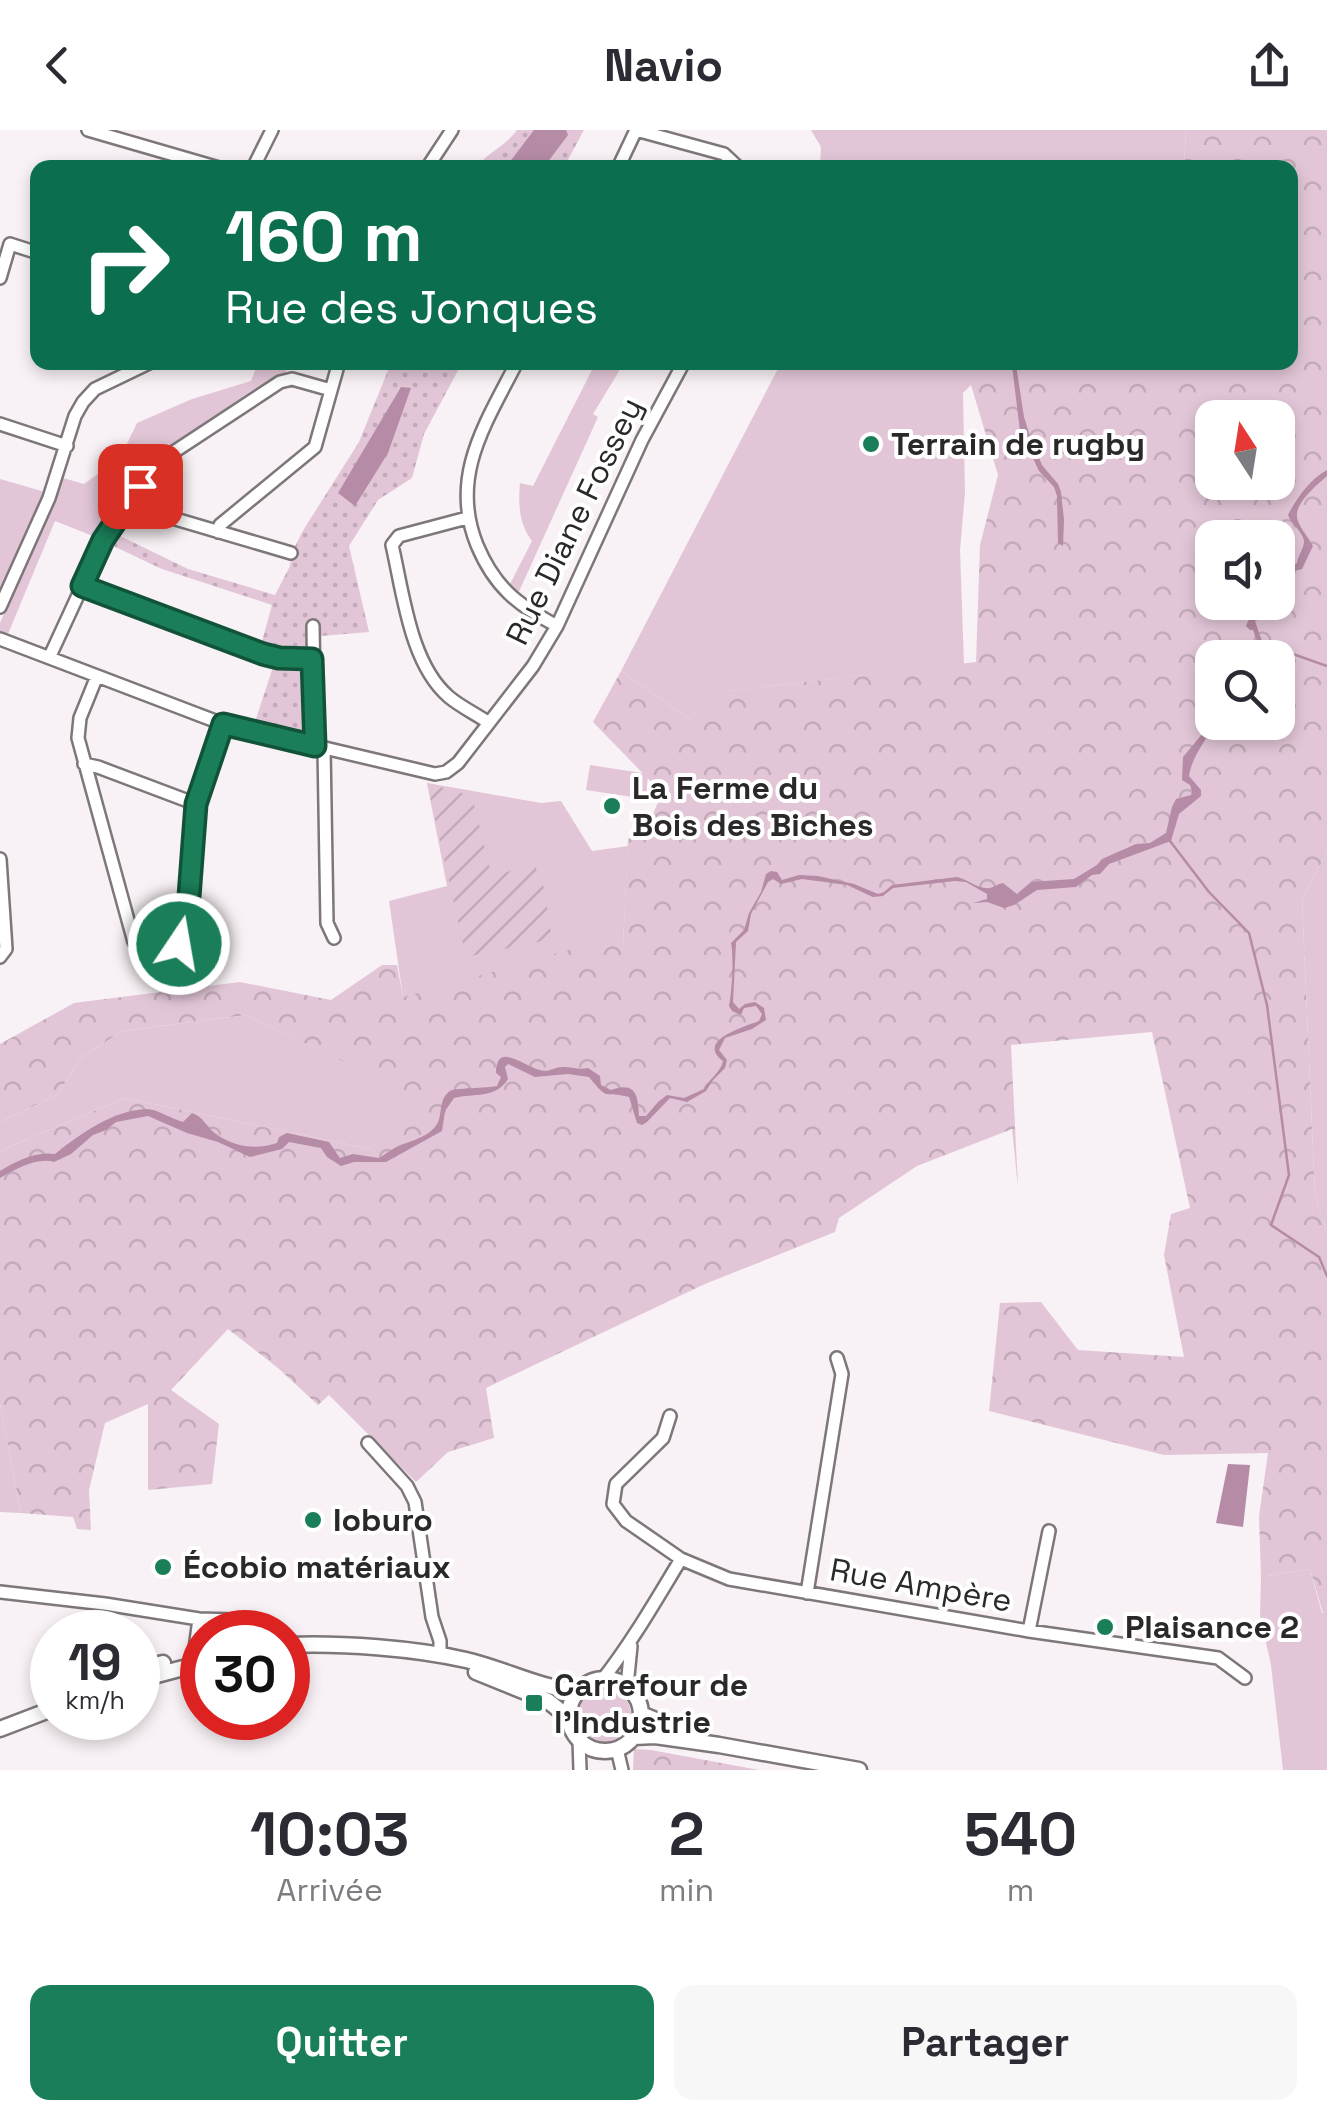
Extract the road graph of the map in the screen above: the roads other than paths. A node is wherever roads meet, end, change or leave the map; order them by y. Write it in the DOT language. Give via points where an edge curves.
graph roads {
  1 [pos="88,130"];
  2 [pos="272,130"];
  3 [pos="452,130"];
  4 [pos="636,130"];
  5 [pos="191,160"];
  6 [pos="257,160"];
  7 [pos="433,160"];
  8 [pos="622,160"];
  9 [pos="730,160"];
  10 [pos="30,250"];
  11 [pos="0,278"];
  12 [pos="134,370"];
  13 [pos="337,370"];
  14 [pos="514,370"];
  15 [pos="680,370"];
  16 [pos="331,390"];
  17 [pos="0,424"];
  18 [pos="67,446"];
  19 [pos="128,504"];
  20 [pos="468,518"];
  21 [pos="218,532"];
  22 [pos="291,553"];
  23 [pos="82,586"];
  24 [pos="0,607"];
  25 [pos="312,626"];
  26 [pos="557,626"];
  27 [pos="0,639"];
  28 [pos="50,656"];
  29 [pos="312,659"];
  30 [pos="96,676"];
  31 [pos="489,723"];
  32 [pos="223,724"];
  33 [pos="320,747"];
  34 [pos="84,764"];
  35 [pos="196,804"];
  36 [pos="0,859"];
  37 [pos="2,910"];
  38 [pos="334,938"];
  39 [pos="0,957"];
  40 [pos="836,1358"];
  41 [pos="670,1416"];
  42 [pos="368,1443"];
  43 [pos="1049,1531"];
  44 [pos="681,1559"];
  45 [pos="0,1592"];
  46 [pos="808,1593"];
  47 [pos="180,1616"];
  48 [pos="1030,1631"];
  49 [pos="631,1642"];
  50 [pos="310,1648"];
  51 [pos="310,1650"];
  52 [pos="440,1655"];
  53 [pos="1245,1678"];
  54 [pos="602,1679"];
  55 [pos="626,1686"];
  56 [pos="578,1691"];
  57 [pos="30,1708"];
  58 [pos="641,1714"];
  59 [pos="30,1717"];
  60 [pos="569,1718"];
  61 [pos="0,1719"];
  62 [pos="0,1729"];
  63 [pos="634,1737"];
  64 [pos="579,1740"];
  65 [pos="720,1745"];
  66 [pos="618,1749"];
  67 [pos="580,1770"];
  68 [pos="622,1770"];
  69 [pos="859,1770"];
  1 -- 5 [label="street"];
  2 -- 6 [label="street"];
  3 -- 7 [label="street"];
  4 -- 8 [label="street"];
  4 -- 9 [label="street"];
  10 -- 11 [label="street" via="10,244"];
  12 -- 18 [label="street" via="83,402"];
  13 -- 16 [label="street"];
  14 -- 20 [label="street" via="470,465"];
  15 -- 26 [label="street, Rue Diane Fossey"];
  16 -- 19 [label="street" via="280,382 152,467"];
  16 -- 21 [label="street" via="315,447"];
  17 -- 18 [label="street"];
  18 -- 24 [label="street"];
  19 -- 21 [label="street"];
  19 -- 23 [label="street"];
  20 -- 26 [label="street" via="486,567 506,593"];
  20 -- 31 [label="street" via="399,536 392,545 426,669 448,696"];
  21 -- 22 [label="street"];
  23 -- 28 [label="street"];
  23 -- 29 [label="street" via="263,654"];
  25 -- 29 [label="street"];
  26 -- 31 [label="street, Rue Diane Fossey"];
  27 -- 28 [label="street"];
  28 -- 30 [label="street"];
  29 -- 33 [label="street"];
  30 -- 32 [label="street"];
  30 -- 34 [label="street" via="80,718"];
  31 -- 33 [label="street, Rue Diane Fossey" via="458,763 435,774"];
  32 -- 33 [label="street"];
  32 -- 35 [label="street"];
  33 -- 38 [label="street" via="327,923"];
  34 -- 35 [label="street"];
  34 -- 35 [label="street" via="134,942 144,949 179,944 186,936"];
  36 -- 37 [label="street"];
  37 -- 39 [label="street" via="6,949"];
  40 -- 46 [label="street" via="842,1374"];
  41 -- 44 [label="street, Rue Ampère" via="663,1438 616,1484 613,1504"];
  42 -- 52 [label="street" via="415,1502"];
  43 -- 48 [label="street"];
  44 -- 46 [label="street, Rue Ampère" via="729,1580"];
  44 -- 49 [label="street"];
  45 -- 47 [label="street"];
  46 -- 48 [label="street, Rue Ampère"];
  48 -- 53 [label="street, Rue Ampère" via="1218,1658"];
  49 -- 54 [label="street"];
  49 -- 55 [label="street"];
  50 -- 52 [label="main road"];
  51 -- 60 [label="main road" via="467,1669 548,1701"];
  52 -- 56 [label="main road"];
  54 -- 55 [label="main road"];
  54 -- 56 [label="main road"];
  55 -- 58 [label="main road"];
  56 -- 60 [label="main road"];
  57 -- 61 [label="main road"];
  58 -- 63 [label="main road"];
  58 -- 65 [label="main road"];
  59 -- 62 [label="main road"];
  60 -- 64 [label="main road"];
  63 -- 65 [label="main road"];
  63 -- 66 [label="main road"];
  64 -- 66 [label="main road" via="597,1750"];
  64 -- 67 [label="street"];
  65 -- 69 [label="main road"];
  66 -- 68 [label="street"];
}
